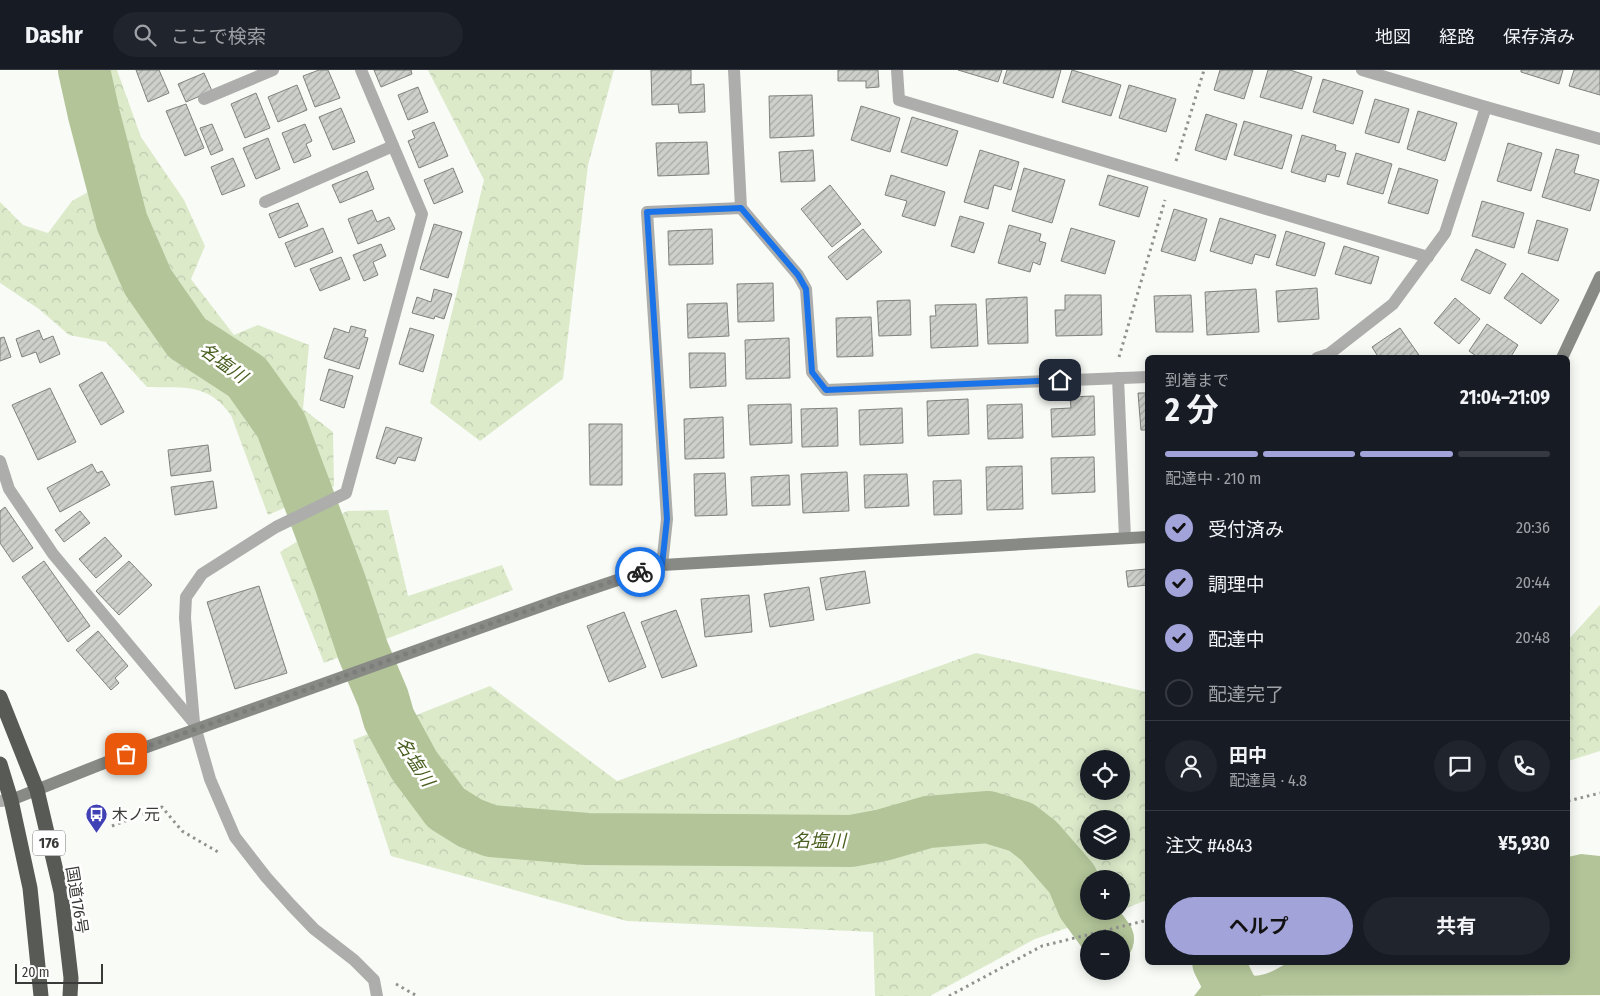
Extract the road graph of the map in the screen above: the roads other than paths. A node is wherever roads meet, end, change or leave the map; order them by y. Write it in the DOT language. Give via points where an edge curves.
graph roads {
  1 [pos="273,70"];
  2 [pos="361,70"];
  3 [pos="734,70"];
  4 [pos="897,70"];
  5 [pos="1362,70"];
  6 [pos="204,99"];
  7 [pos="1486,107"];
  8 [pos="1600,139"];
  9 [pos="393,146"];
  10 [pos="265,202"];
  11 [pos="741,208"];
  12 [pos="1428,257"];
  13 [pos="1600,277"];
  14 [pos="1326,355"];
  15 [pos="1563,355"];
  16 [pos="1145,377"];
  17 [pos="1118,378"];
  18 [pos="0,461"];
  19 [pos="1145,537"];
  20 [pos="1125,538"];
  21 [pos="662,565"];
  22 [pos="0,697"];
  23 [pos="194,723"];
  24 [pos="0,764"];
  25 [pos="37,790"];
  26 [pos="5,800"];
  27 [pos="41,996"];
  28 [pos="70,996"];
  29 [pos="377,996"];
  1 -- 6 [label="street"];
  2 -- 9 [label="street"];
  3 -- 11 [label="street"];
  4 -- 12 [label="street" via="899,100"];
  5 -- 7 [label="street"];
  7 -- 8 [label="street"];
  7 -- 12 [label="street" via="1445,233"];
  9 -- 10 [label="street"];
  9 -- 23 [label="street" via="422,214 346,492 276,527 202,574 186,597"];
  11 -- 17 [label="street" via="798,275 806,289 812,372 826,390"];
  11 -- 21 [label="street" via="647,212 667,519"];
  12 -- 14 [label="street" via="1393,304"];
  13 -- 15 [label="street"];
  16 -- 17 [label="street"];
  17 -- 20 [label="street"];
  18 -- 23 [label="street" via="8,489 53,554"];
  19 -- 20 [label="street"];
  20 -- 21 [label="street"];
  21 -- 25 [label="street, bridge" via="126,754"];
  22 -- 25 [label="highway, 国道176号 / 176"];
  23 -- 29 [label="street" via="210,778 235,837 266,877 314,929 374,980"];
  24 -- 26 [label="highway, 176"];
  25 -- 26 [label="street"];
  25 -- 28 [label="highway, 国道176号 / 176" via="61,892 71,978"];
  26 -- 27 [label="highway, 176" via="30,888"];
}
